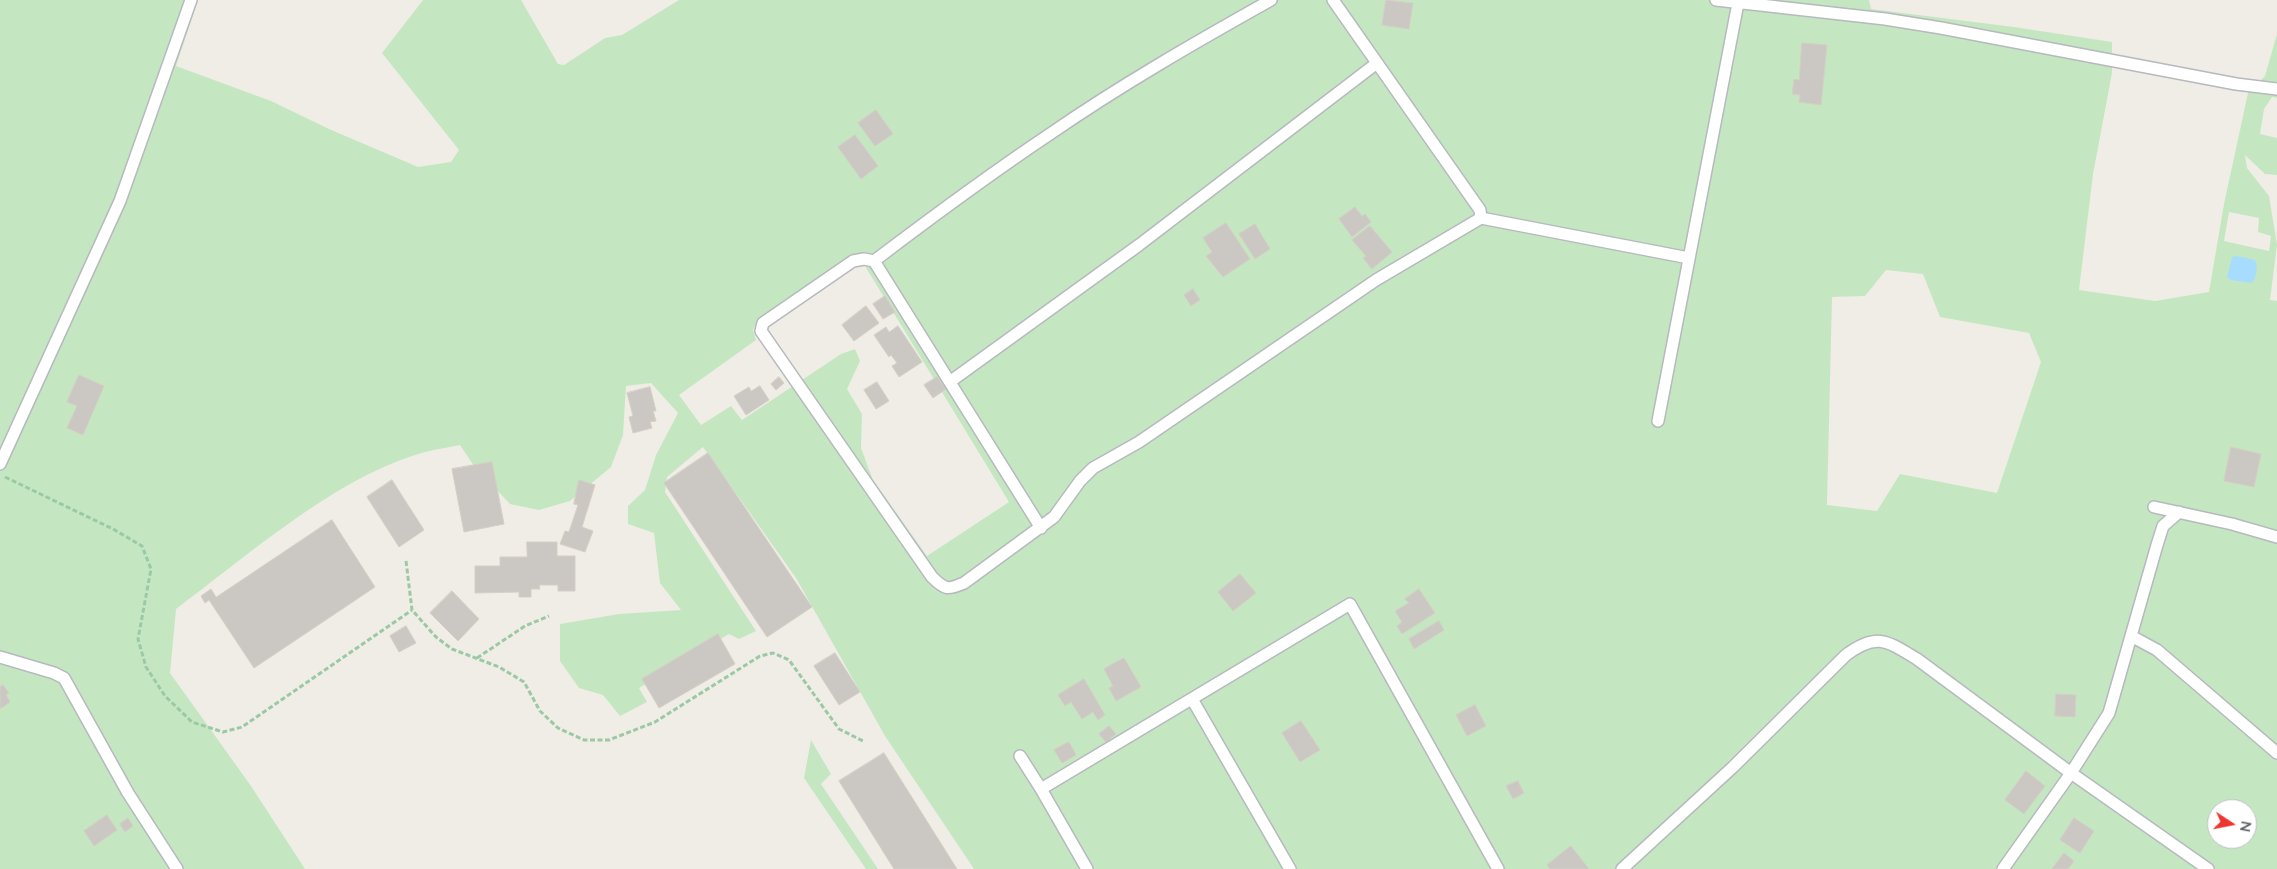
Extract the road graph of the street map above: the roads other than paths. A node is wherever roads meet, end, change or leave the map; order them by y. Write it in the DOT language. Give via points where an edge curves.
graph roads {
  1 [pos="191,0"];
  2 [pos="1271,0"];
  3 [pos="1333,0"];
  4 [pos="1716,0"];
  5 [pos="1738,4"];
  6 [pos="1377,63"];
  7 [pos="2277,89"];
  8 [pos="1481,218"];
  9 [pos="1689,258"];
  10 [pos="874,261"];
  11 [pos="951,381"];
  12 [pos="1658,421"];
  13 [pos="0,464"];
  14 [pos="2154,507"];
  15 [pos="2179,512"];
  16 [pos="1041,528"];
  17 [pos="2277,537"];
  18 [pos="2131,636"];
  19 [pos="0,657"];
  20 [pos="1192,699"];
  21 [pos="2277,753"];
  22 [pos="1020,756"];
  23 [pos="2071,774"];
  24 [pos="1041,789"];
  25 [pos="177,869"];
  26 [pos="1087,869"];
  27 [pos="1290,869"];
  28 [pos="1498,869"];
  29 [pos="1622,869"];
  30 [pos="2003,869"];
  31 [pos="2208,869"];
  1 -- 13 [label="lane" via="120,200"];
  2 -- 10 [label="lane" via="1185,49 1051,133"];
  3 -- 6 [label="lane"];
  4 -- 5 [label="lane"];
  5 -- 7 [label="lane" via="1885,19"];
  5 -- 9 [label="lane"];
  6 -- 8 [label="lane" via="1480,210"];
  6 -- 11 [label="lane" via="1140,245"];
  8 -- 9 [label="lane"];
  8 -- 16 [label="lane" via="1376,280 1139,442 1093,468 1054,517"];
  9 -- 12 [label="lane"];
  10 -- 11 [label="lane"];
  10 -- 16 [label="lane" via="853,261 763,323 761,331 932,577 942,586 951,589 964,583"];
  11 -- 16 [label="lane"];
  14 -- 15 [label="lane"];
  15 -- 17 [label="lane"];
  15 -- 18 [label="lane" via="2163,526"];
  18 -- 21 [label="lane" via="2157,650"];
  18 -- 23 [label="lane" via="2109,714"];
  19 -- 25 [label="lane" via="64,678 128,793"];
  20 -- 24 [label="lane"];
  20 -- 27 [label="lane"];
  20 -- 28 [label="lane" via="1350,604"];
  22 -- 24 [label="lane"];
  23 -- 29 [label="lane" via="1917,659 1890,643 1875,641 1858,646 1846,655 1733,767"];
  23 -- 30 [label="lane"];
  23 -- 31 [label="lane"];
  24 -- 26 [label="lane"];
}
